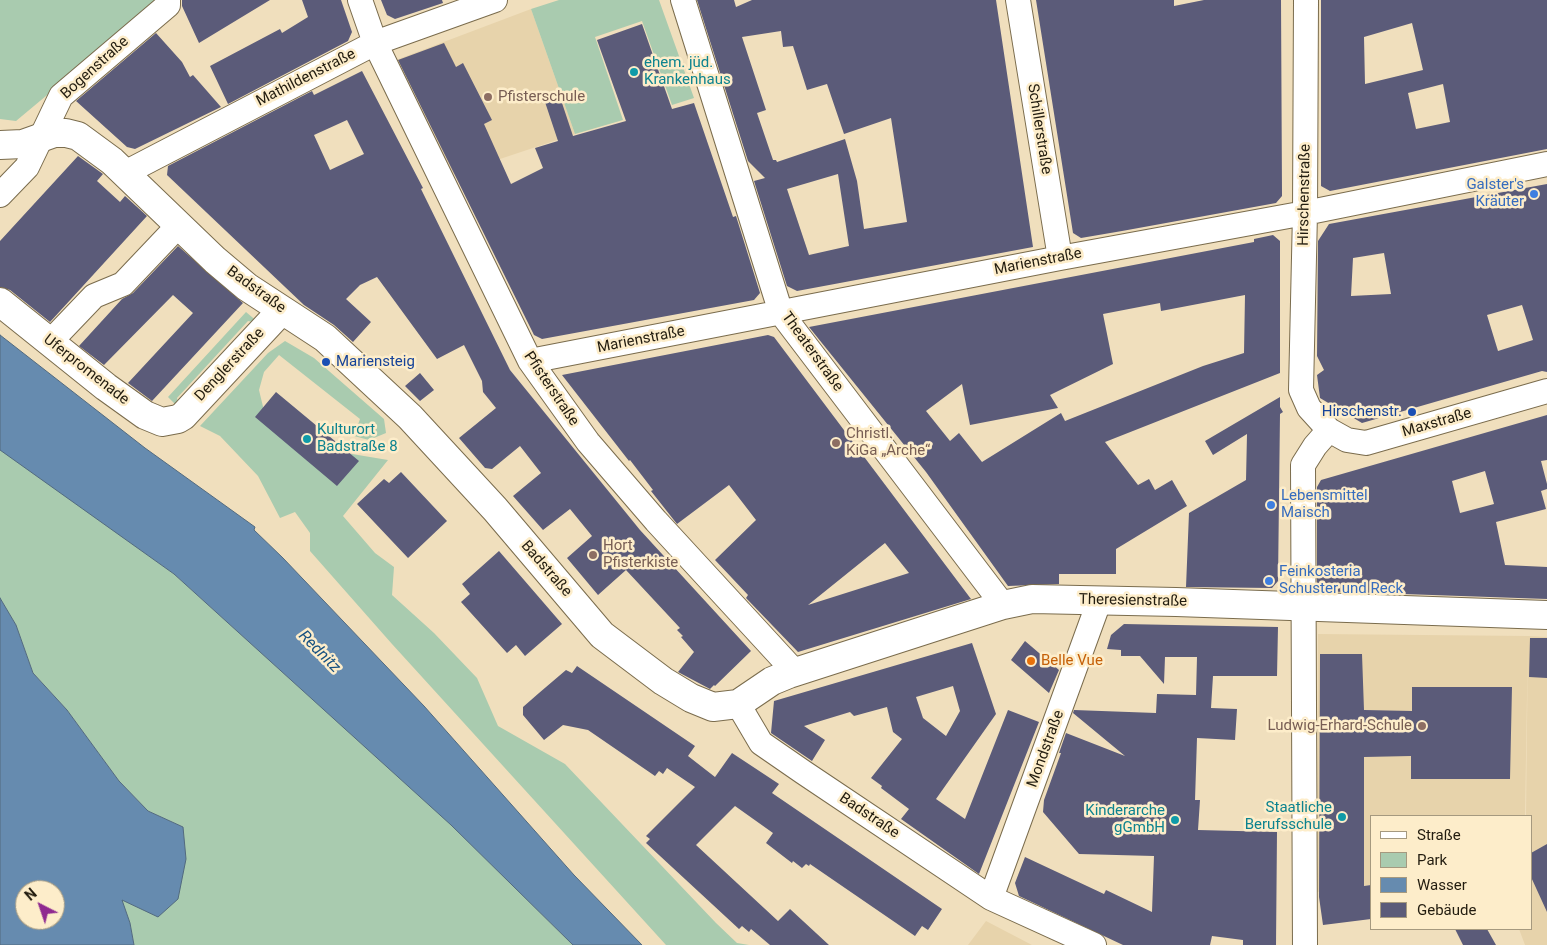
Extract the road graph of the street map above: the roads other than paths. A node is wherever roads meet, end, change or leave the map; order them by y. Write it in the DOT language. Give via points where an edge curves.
graph roads {
  1 [pos="168,0"];
  2 [pos="360,0"];
  3 [pos="495,0"];
  4 [pos="683,0"];
  5 [pos="1018,0"];
  6 [pos="1306,0"];
  7 [pos="375,43"];
  8 [pos="40,138"];
  9 [pos="0,145"];
  10 [pos="1547,164"];
  11 [pos="125,173"];
  12 [pos="0,196"];
  13 [pos="1305,214"];
  14 [pos="178,226"];
  15 [pos="1060,258"];
  16 [pos="0,302"];
  17 [pos="282,310"];
  18 [pos="781,312"];
  19 [pos="50,342"];
  20 [pos="530,361"];
  21 [pos="1301,390"];
  22 [pos="1547,391"];
  23 [pos="178,419"];
  24 [pos="1329,430"];
  25 [pos="1100,599"];
  26 [pos="1003,605"];
  27 [pos="1304,606"];
  28 [pos="1547,615"];
  29 [pos="795,672"];
  30 [pos="738,704"];
  31 [pos="991,898"];
  32 [pos="1094,945"];
  33 [pos="1305,945"];
  1 -- 8 [label="street, Bogenstraße" via="168,5 61,96"];
  2 -- 7 [label="street, Pfisterstraße"];
  3 -- 7 [label="street, Mathildenstraße"];
  4 -- 18 [label="street, Theaterstraße"];
  5 -- 15 [label="street, Schillerstraße"];
  6 -- 13 [label="street, Hirschenstraße"];
  7 -- 11 [label="street, Mathildenstraße"];
  7 -- 20 [label="street, Pfisterstraße"];
  8 -- 9 [label="street, Badstraße" via="23,144"];
  8 -- 11 [label="street, Badstraße" via="54,132 78,136"];
  8 -- 12 [label="street, Bogenstraße" via="27,167"];
  10 -- 13 [label="street, Marienstraße"];
  11 -- 14 [label="street, Badstraße"];
  13 -- 15 [label="street, Marienstraße"];
  13 -- 21 [label="street, Hirschenstraße"];
  14 -- 17 [label="street, Badstraße" via="247,287"];
  14 -- 19 [label="street" via="123,284 94,296"];
  15 -- 18 [label="street, Marienstraße"];
  16 -- 19 [label="street, Uferpromenade"];
  17 -- 23 [label="street, Denglerstraße"];
  17 -- 30 [label="street, Badstraße" via="325,338 410,417 608,640 691,698 713,707"];
  18 -- 20 [label="street, Marienstraße"];
  18 -- 26 [label="street, Theaterstraße"];
  19 -- 23 [label="street, Uferpromenade" via="145,415 162,422"];
  20 -- 29 [label="street, Pfisterstraße" via="588,442 637,500"];
  21 -- 24 [label="street, Maxstraße" via="1309,408"];
  22 -- 24 [label="street, Maxstraße" via="1366,443 1347,440"];
  24 -- 27 [label="street" via="1303,465"];
  25 -- 26 [label="street, Theresienstraße" via="1032,599"];
  25 -- 27 [label="street, Theresienstraße"];
  25 -- 31 [label="street, Mondstraße"];
  26 -- 29 [label="street, Theresienstraße"];
  27 -- 28 [label="street, Theresienstraße"];
  27 -- 33 [label="street"];
  29 -- 30 [label="street, Theresienstraße" via="772,680"];
  30 -- 31 [label="street, Badstraße" via="761,743"];
  31 -- 32 [label="street, Badstraße"];
}
